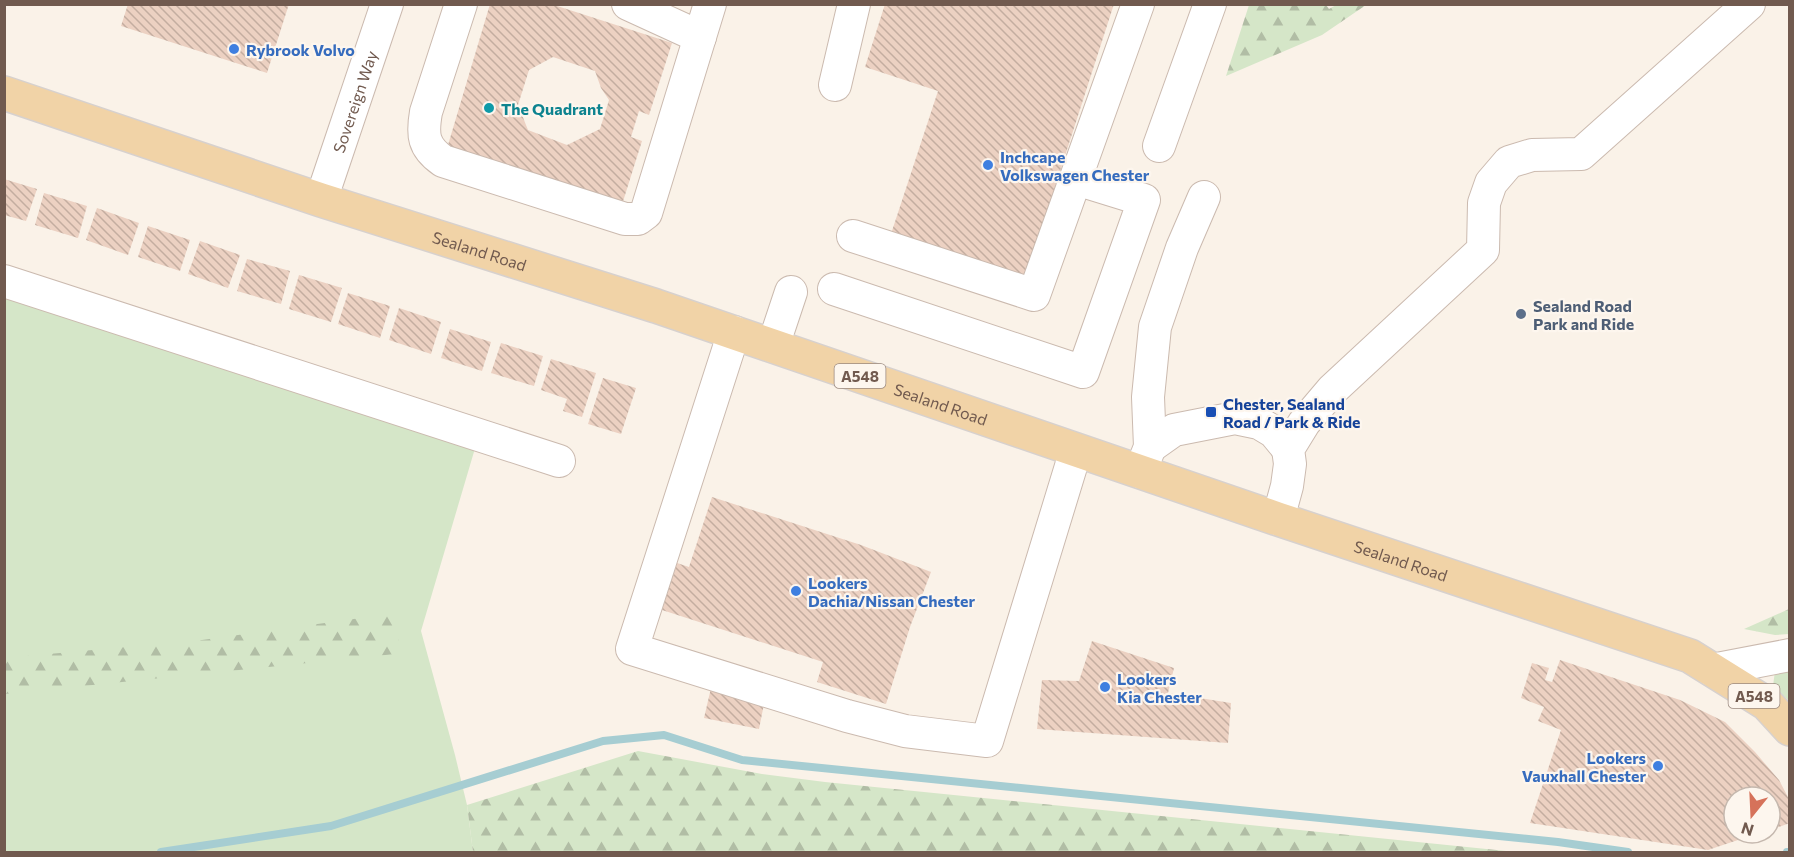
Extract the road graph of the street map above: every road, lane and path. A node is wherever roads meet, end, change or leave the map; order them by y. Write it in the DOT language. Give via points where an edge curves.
graph roads {
  1 [pos="387,4"];
  2 [pos="461,4"];
  3 [pos="628,4"];
  4 [pos="710,4"];
  5 [pos="1138,4"];
  6 [pos="1210,4"];
  7 [pos="1749,4"];
  8 [pos="849,6"];
  9 [pos="700,37"];
  10 [pos="836,85"];
  11 [pos="4,93"];
  12 [pos="1159,146"];
  13 [pos="1076,179"];
  14 [pos="1204,197"];
  15 [pos="321,200"];
  16 [pos="853,236"];
  17 [pos="4,281"];
  18 [pos="834,289"];
  19 [pos="791,292"];
  20 [pos="734,332"];
  21 [pos="773,346"];
  22 [pos="1288,449"];
  23 [pos="1076,450"];
  24 [pos="1145,459"];
  25 [pos="559,461"];
  26 [pos="1278,519"];
  27 [pos="1790,655"];
  28 [pos="1712,670"];
  29 [pos="1790,729"];
  1 -- 15 [label="street, Sovereign Way"];
  2 -- 9 [label="street" via="426,112 426,143 431,153 443,161 625,219 638,219 646,213"];
  3 -- 9 [label="street"];
  4 -- 9 [label="street"];
  5 -- 13 [label="street"];
  6 -- 12 [label="street"];
  7 -- 22 [label="street" via="1581,154 1532,155 1509,162 1491,183 1484,203 1483,250 1332,390"];
  8 -- 10 [label="street"];
  11 -- 15 [label="main road, Sealand Road / A548"];
  13 -- 16 [label="street" via="1034,295"];
  13 -- 18 [label="street" via="1144,200 1083,372"];
  14 -- 24 [label="street" via="1155,327"];
  15 -- 20 [label="main road, Sealand Road / A548"];
  17 -- 25 [label="street"];
  19 -- 21 [label="street"];
  20 -- 21 [label="main road, Sealand Road / A548"];
  20 -- 23 [label="street" via="632,649 893,728 987,741"];
  21 -- 23 [label="main road, Sealand Road / A548"];
  22 -- 24 [label="street" via="1274,432 1259,423 1235,418 1174,430"];
  22 -- 26 [label="street" via="1290,465"];
  23 -- 24 [label="main road, Sealand Road / A548"];
  24 -- 26 [label="main road, Sealand Road / A548"];
  26 -- 28 [label="main road, Sealand Road / A548" via="1690,656"];
  27 -- 28 [label="street"];
  28 -- 29 [label="main road, Sealand Road / A548" via="1767,704"];
}
